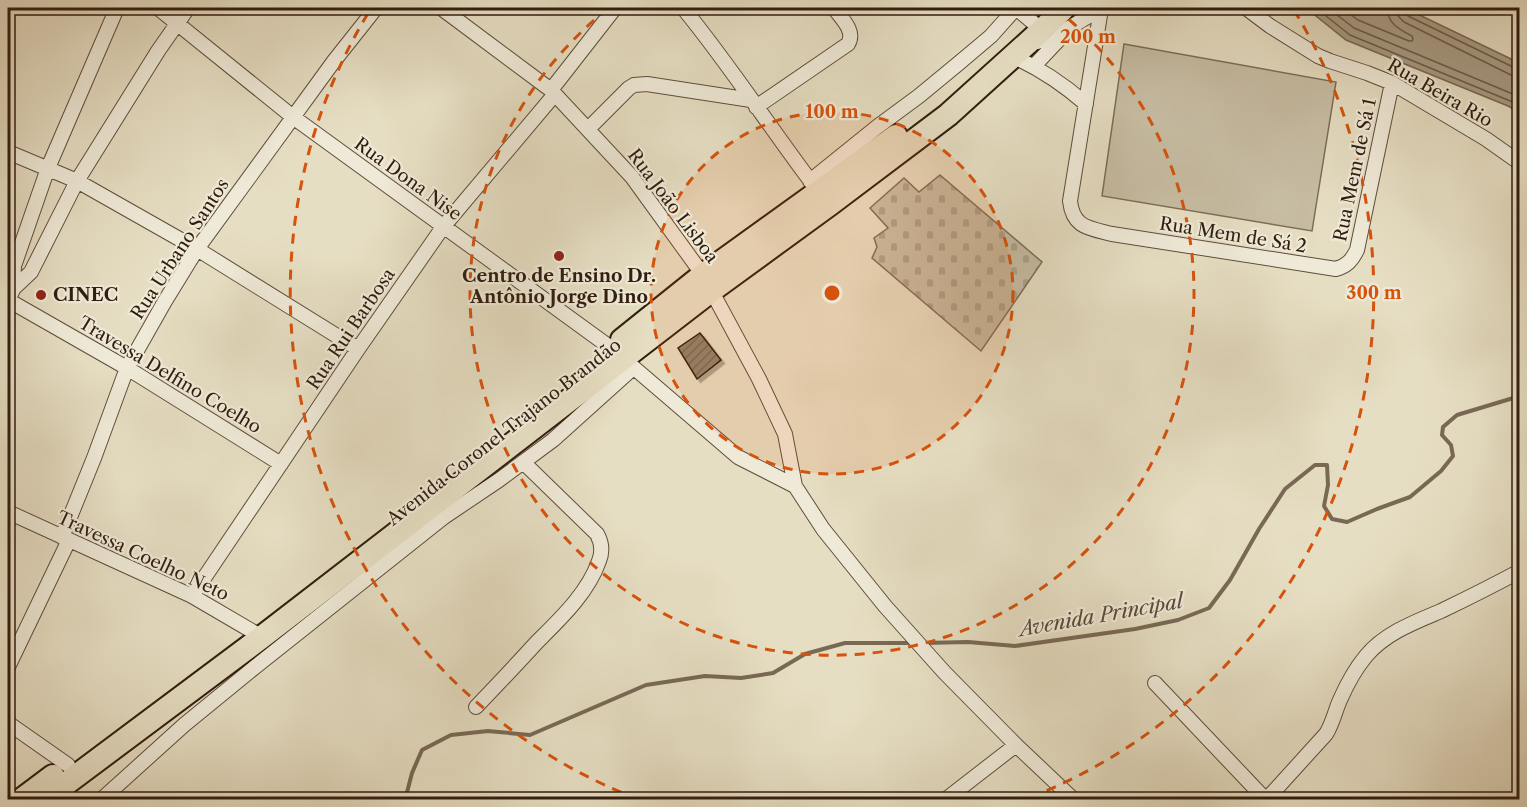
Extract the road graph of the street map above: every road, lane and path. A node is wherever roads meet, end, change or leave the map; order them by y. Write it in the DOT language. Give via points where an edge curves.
graph roads {
  1 [pos="117,8"];
  2 [pos="158,8"];
  3 [pos="188,8"];
  4 [pos="376,8"];
  5 [pos="441,8"];
  6 [pos="615,8"];
  7 [pos="683,8"];
  8 [pos="834,8"];
  9 [pos="1016,8"];
  10 [pos="1102,8"];
  11 [pos="1246,8"];
  12 [pos="1067,18"];
  13 [pos="176,23"];
  14 [pos="1042,30"];
  15 [pos="1021,57"];
  16 [pos="1392,83"];
  17 [pos="553,92"];
  18 [pos="754,104"];
  19 [pos="1086,104"];
  20 [pos="293,117"];
  21 [pos="588,129"];
  22 [pos="8,152"];
  23 [pos="1520,163"];
  24 [pos="48,168"];
  25 [pos="77,181"];
  26 [pos="819,192"];
  27 [pos="443,227"];
  28 [pos="197,249"];
  29 [pos="1349,263"];
  30 [pos="707,283"];
  31 [pos="9,298"];
  32 [pos="357,350"];
  33 [pos="622,358"];
  34 [pos="127,368"];
  35 [pos="523,462"];
  36 [pos="281,464"];
  37 [pos="795,486"];
  38 [pos="8,512"];
  39 [pos="66,538"];
  40 [pos="1520,570"];
  41 [pos="192,596"];
  42 [pos="255,632"];
  43 [pos="8,667"];
  44 [pos="1155,683"];
  45 [pos="477,707"];
  46 [pos="8,723"];
  47 [pos="1016,745"];
  48 [pos="68,765"];
  49 [pos="1266,799"];
  50 [pos="21,800"];
  51 [pos="44,800"];
  52 [pos="101,800"];
  53 [pos="945,800"];
  54 [pos="1074,800"];
  1 -- 24 [label="street"];
  2 -- 13 [label="street, Rua Dona Nise"];
  3 -- 13 [label="street"];
  4 -- 20 [label="street, Rua Urbano Santos"];
  5 -- 17 [label="street, Rua João Lisboa"];
  6 -- 17 [label="street, Rua Rui Barbosa"];
  7 -- 18 [label="street"];
  8 -- 18 [label="street" via="849,30 848,44"];
  9 -- 14 [label="street"];
  9 -- 26 [label="street" via="991,36 877,127"];
  10 -- 12 [label="street"];
  10 -- 19 [label="street, Rua Mem de Sá 2"];
  11 -- 16 [label="street, Rua Beira Rio" via="1318,56"];
  12 -- 14 [label="main road, Avenida Coronel Trajano Brandão"];
  12 -- 15 [label="street"];
  12 -- 15 [label="street"];
  13 -- 20 [label="street, Rua Dona Nise"];
  13 -- 25 [label="street"];
  14 -- 15 [label="main road, Avenida Coronel Trajano Brandão"];
  15 -- 19 [label="street"];
  15 -- 26 [label="main road, Avenida Coronel Trajano Brandão" via="965,86"];
  16 -- 23 [label="street, Rua Beira Rio"];
  16 -- 29 [label="street, Rua Mem de Sá 1" via="1357,250"];
  17 -- 21 [label="street, Rua João Lisboa"];
  17 -- 27 [label="street, Rua Rui Barbosa"];
  18 -- 21 [label="street" via="647,84 634,85"];
  18 -- 26 [label="street"];
  19 -- 29 [label="street, Rua Mem de Sá 2" via="1070,201 1075,219 1082,225 1112,234 1336,269"];
  20 -- 27 [label="street, Rua Dona Nise"];
  20 -- 28 [label="street, Rua Urbano Santos"];
  21 -- 30 [label="street, Rua João Lisboa" via="632,177"];
  22 -- 24 [label="street"];
  24 -- 25 [label="street"];
  24 -- 31 [label="street" via="14,266"];
  25 -- 28 [label="street"];
  25 -- 31 [label="street" via="31,272"];
  26 -- 30 [label="main road, Avenida Coronel Trajano Brandão"];
  27 -- 32 [label="street, Rua Rui Barbosa"];
  27 -- 33 [label="street, Rua Dona Nise"];
  28 -- 32 [label="street"];
  28 -- 34 [label="street, Rua Urbano Santos"];
  30 -- 33 [label="main road, Avenida Coronel Trajano Brandão"];
  30 -- 37 [label="street, Rua João Lisboa" via="785,434"];
  31 -- 34 [label="street, Travessa Delfino Coelho"];
  32 -- 36 [label="street, Rua Rui Barbosa"];
  33 -- 35 [label="street, Avenida Coronel Trajano Brandão" via="553,440"];
  33 -- 37 [label="street" via="738,457"];
  33 -- 42 [label="main road, Avenida Coronel Trajano Brandão" via="374,535"];
  34 -- 36 [label="street, Travessa Delfino Coelho"];
  34 -- 39 [label="street, Rua Urbano Santos"];
  35 -- 45 [label="street, Avenida Coronel Trajano Brandão" via="597,534 601,554 581,594"];
  35 -- 52 [label="street, Avenida Coronel Trajano Brandão" via="444,517 255,667"];
  36 -- 41 [label="street, Rua Rui Barbosa"];
  37 -- 47 [label="street" via="842,554 911,635"];
  38 -- 39 [label="street, Travessa Coelho Neto"];
  39 -- 41 [label="street, Travessa Coelho Neto"];
  39 -- 43 [label="street, Rua Urbano Santos"];
  40 -- 49 [label="street" via="1403,628 1368,653 1348,684 1326,734"];
  41 -- 42 [label="street, Travessa Coelho Neto"];
  42 -- 48 [label="main road, Avenida Coronel Trajano Brandão"];
  42 -- 51 [label="main road, Avenida Coronel Trajano Brandão"];
  44 -- 49 [label="street"];
  46 -- 48 [label="street"];
  47 -- 53 [label="street"];
  47 -- 54 [label="street"];
  48 -- 50 [label="main road, Avenida Coronel Trajano Brandão"];
}
